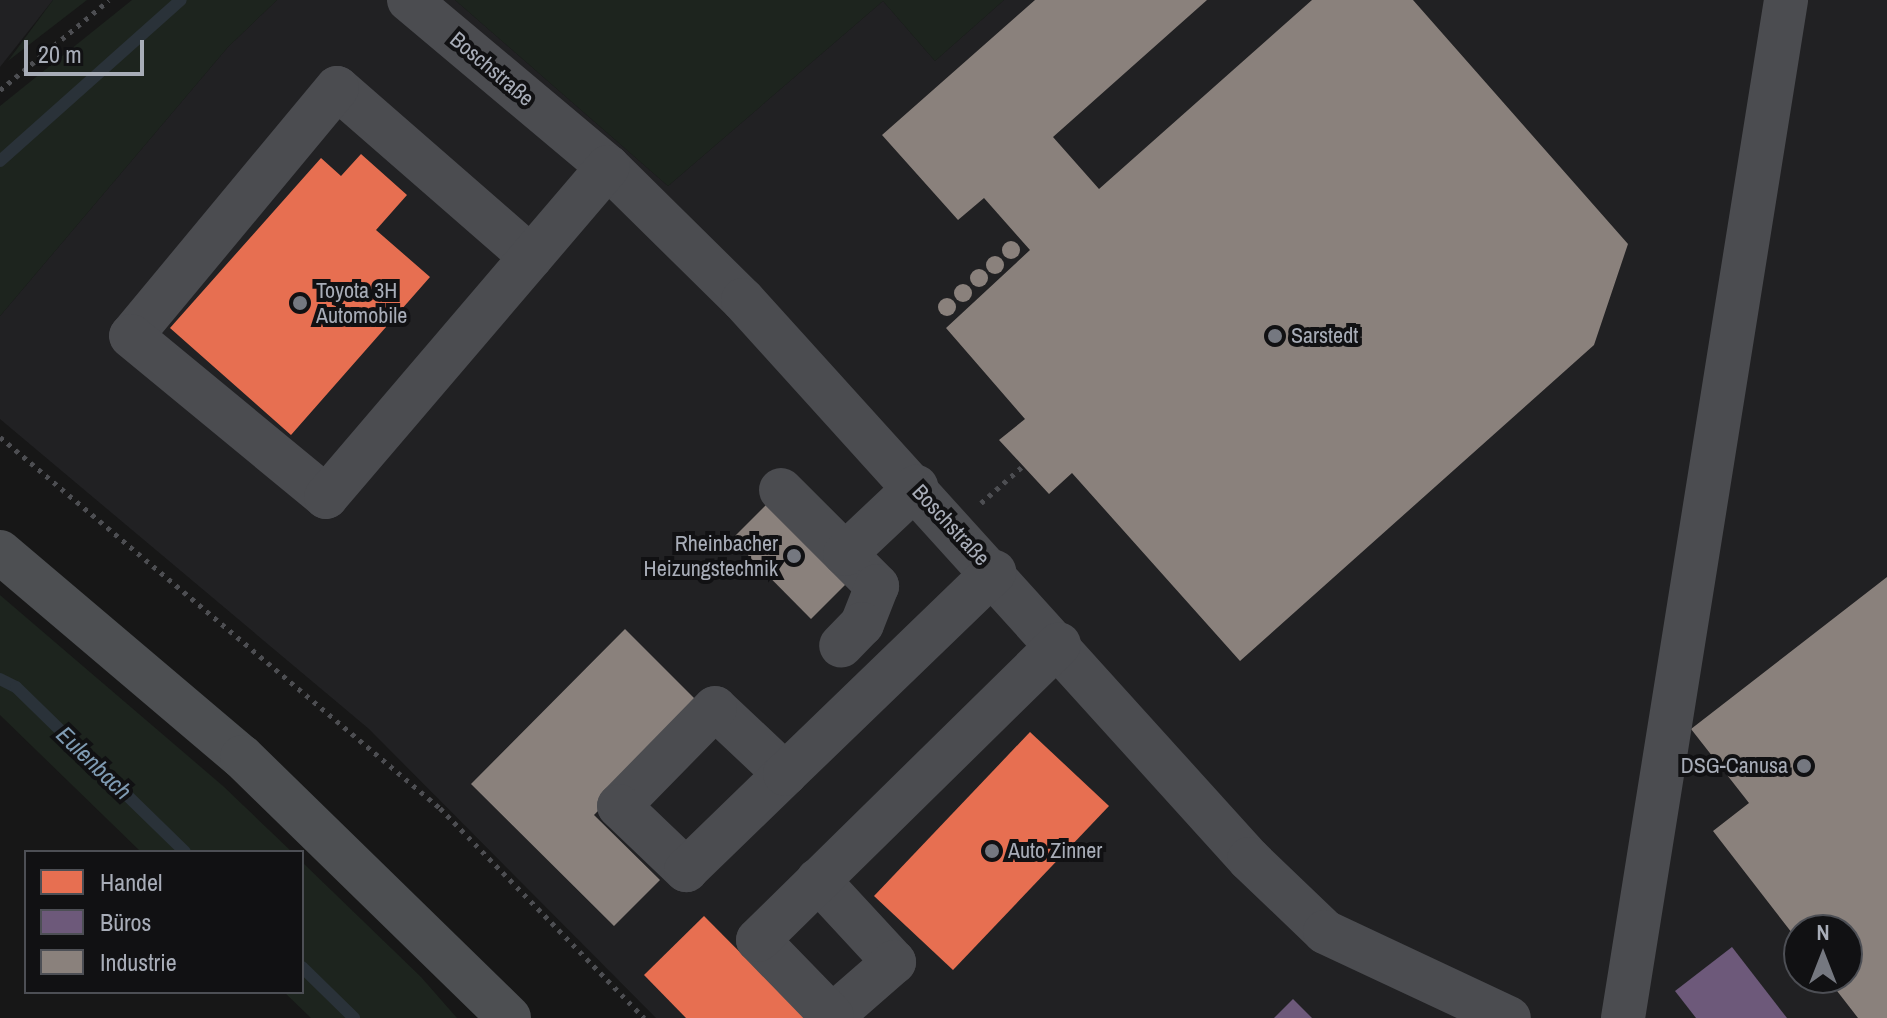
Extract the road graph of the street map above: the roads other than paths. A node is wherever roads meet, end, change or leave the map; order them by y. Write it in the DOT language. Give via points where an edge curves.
graph roads {
  1 [pos="409,0"];
  2 [pos="1786,0"];
  3 [pos="608,167"];
  4 [pos="531,257"];
  5 [pos="916,487"];
  6 [pos="781,490"];
  7 [pos="0,552"];
  8 [pos="845,554"];
  9 [pos="994,572"];
  10 [pos="1059,644"];
  11 [pos="841,646"];
  12 [pos="785,774"];
  13 [pos="818,880"];
  14 [pos="509,1018"];
  15 [pos="1509,1018"];
  16 [pos="1623,1018"];
  1 -- 3 [label="street, Boschstraße"];
  2 -- 16 [label="street"];
  3 -- 4 [label="street"];
  3 -- 5 [label="street, Boschstraße"];
  4 -- 4 [label="street" via="326,497 131,336 337,88"];
  5 -- 8 [label="street"];
  5 -- 9 [label="street, Boschstraße"];
  6 -- 8 [label="street"];
  7 -- 14 [label="main road" via="242,757"];
  8 -- 11 [label="street" via="877,586 862,624"];
  9 -- 10 [label="street, Boschstraße"];
  9 -- 12 [label="street"];
  10 -- 13 [label="street"];
  10 -- 15 [label="street, Boschstraße" via="1249,859 1325,932"];
}
